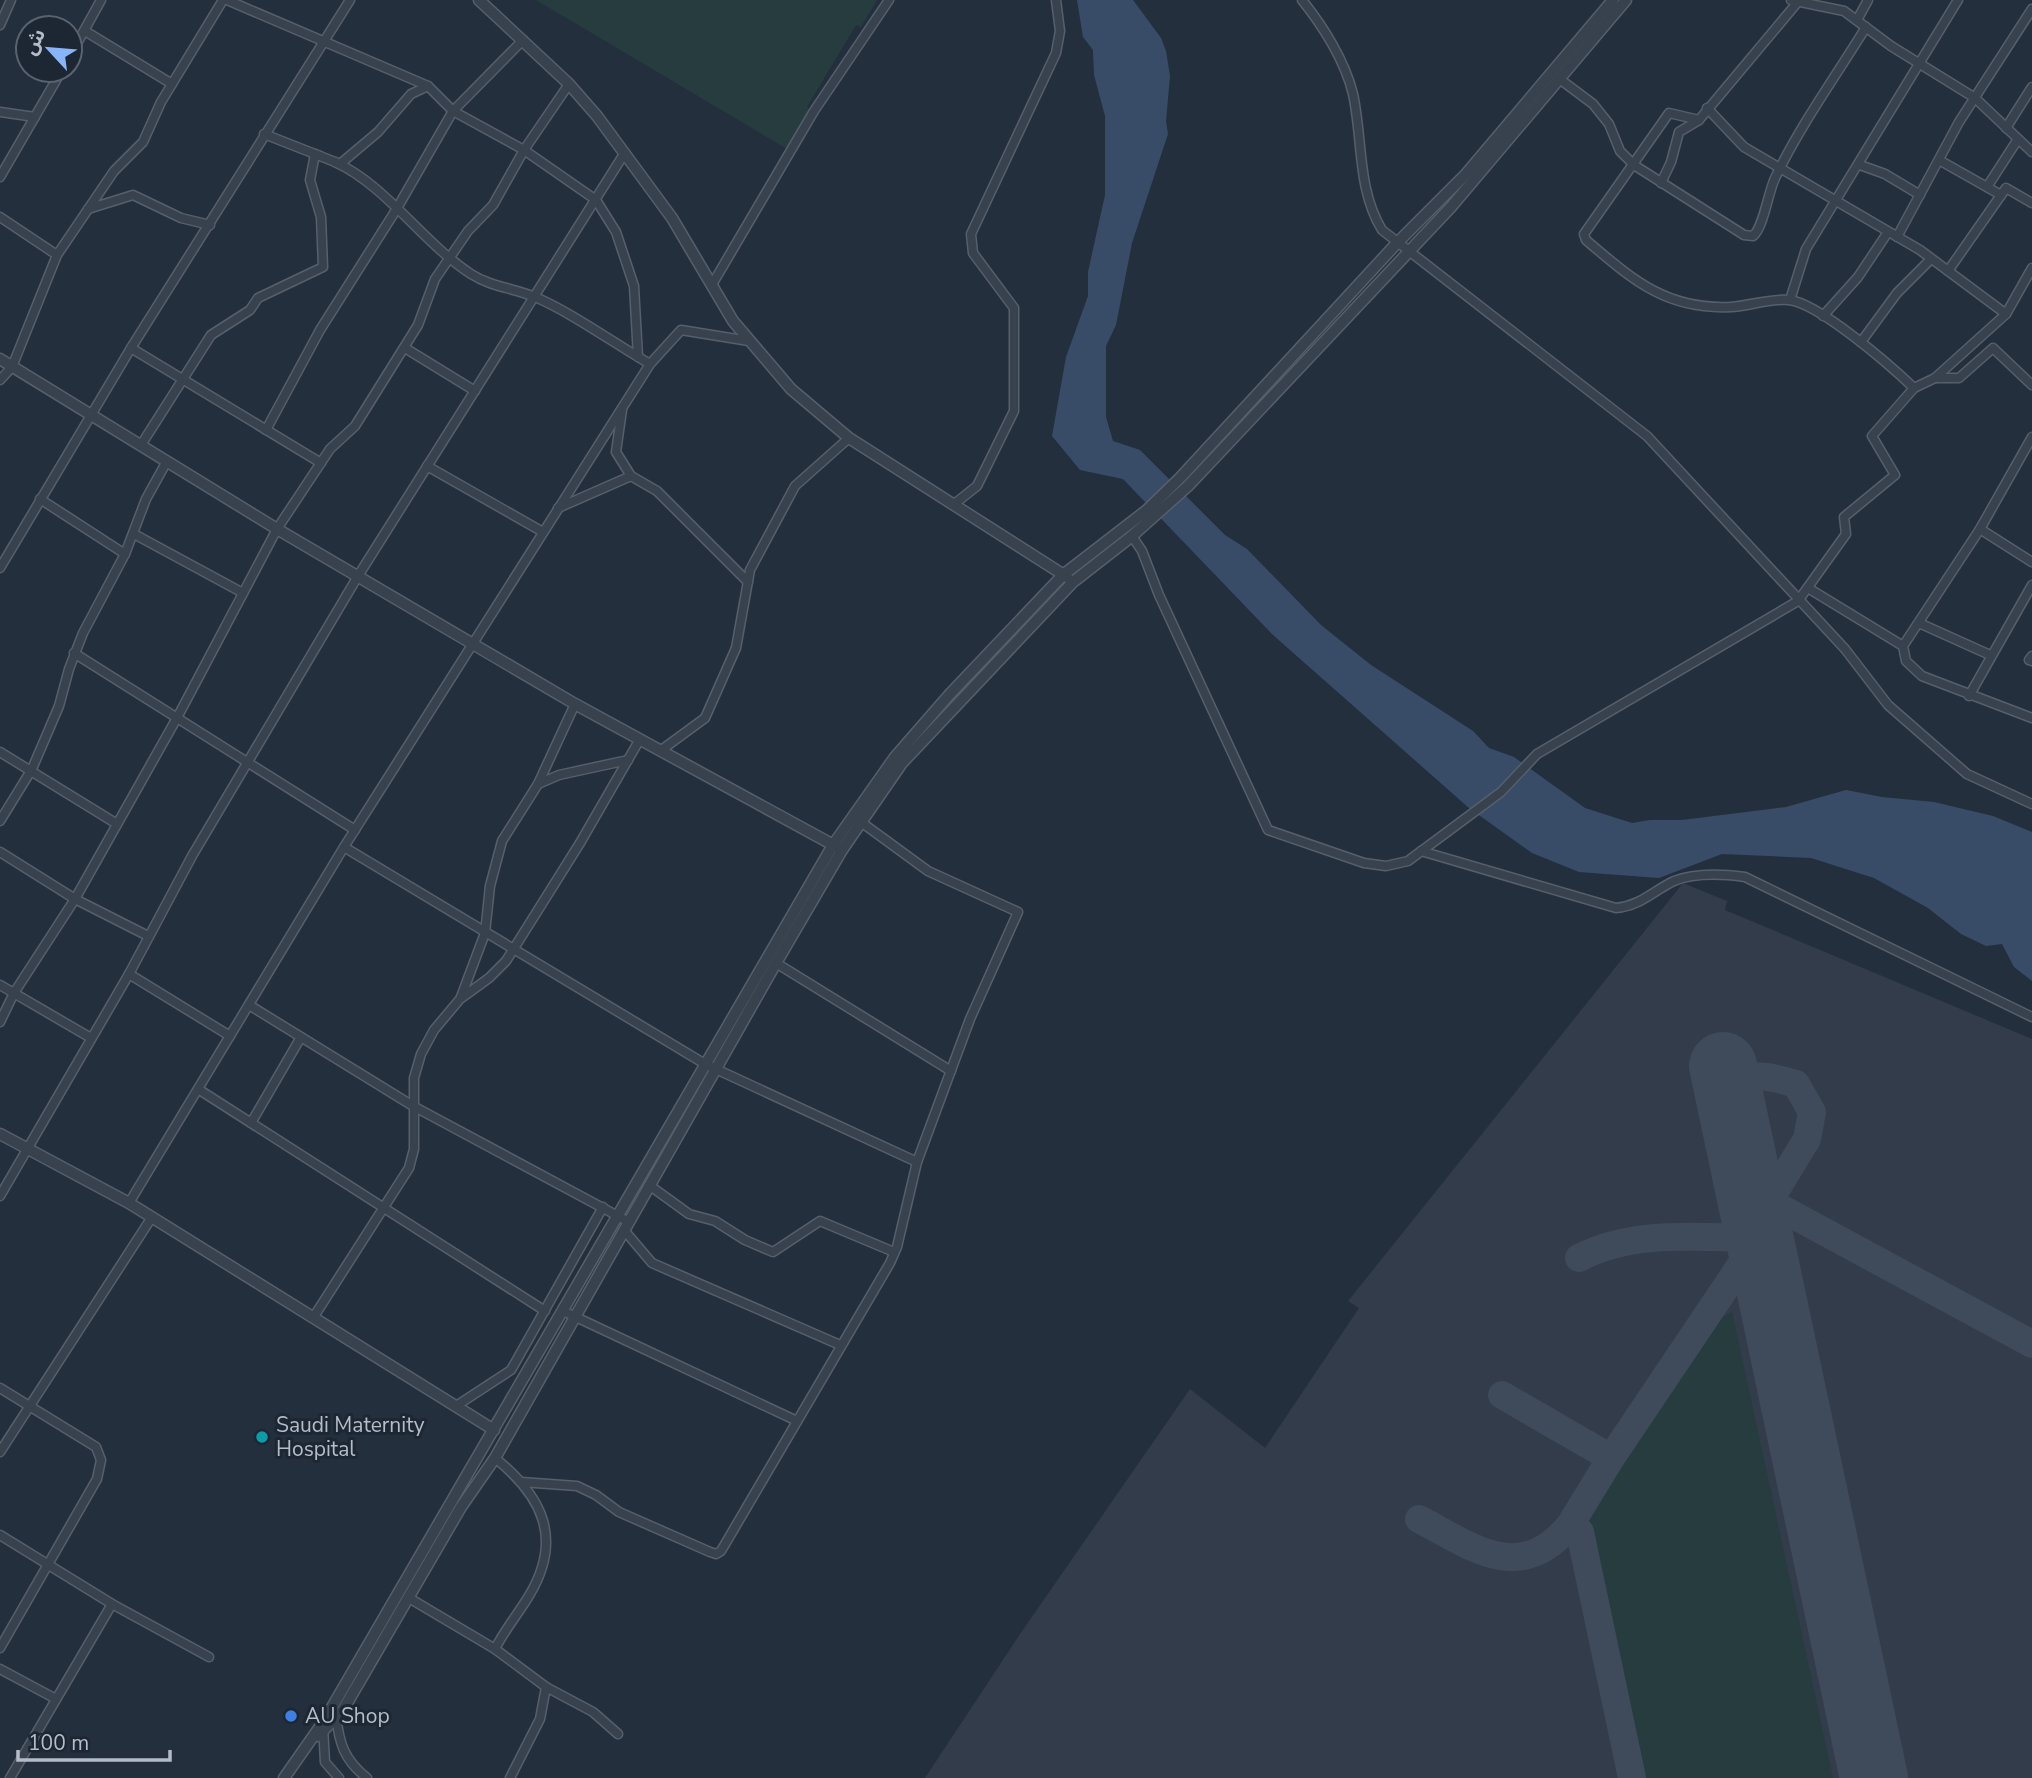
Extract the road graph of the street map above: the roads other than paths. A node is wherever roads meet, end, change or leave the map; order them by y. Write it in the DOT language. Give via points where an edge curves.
graph roads {
  1 [pos="11,0"];
  2 [pos="101,0"];
  3 [pos="225,0"];
  4 [pos="350,0"];
  5 [pos="479,0"];
  6 [pos="889,0"];
  7 [pos="1056,0"];
  8 [pos="1300,0"];
  9 [pos="1613,0"];
  10 [pos="1626,0"];
  11 [pos="1868,0"];
  12 [pos="1958,0"];
  13 [pos="1794,2"];
  14 [pos="2032,11"];
  15 [pos="1857,20"];
  16 [pos="0,25"];
  17 [pos="1866,27"];
  18 [pos="85,31"];
  19 [pos="324,40"];
  20 [pos="523,40"];
  21 [pos="1921,63"];
  22 [pos="1561,80"];
  23 [pos="54,84"];
  24 [pos="172,84"];
  25 [pos="569,84"];
  26 [pos="428,86"];
  27 [pos="2032,87"];
  28 [pos="1975,98"];
  29 [pos="1707,108"];
  30 [pos="0,111"];
  31 [pos="453,111"];
  32 [pos="35,117"];
  33 [pos="1699,120"];
  34 [pos="2006,128"];
  35 [pos="264,134"];
  36 [pos="2018,139"];
  37 [pos="524,150"];
  38 [pos="2032,152"];
  39 [pos="624,154"];
  40 [pos="1939,160"];
  41 [pos="340,164"];
  42 [pos="1634,165"];
  43 [pos="1860,165"];
  44 [pos="1780,168"];
  45 [pos="0,177"];
  46 [pos="1661,183"];
  47 [pos="1987,187"];
  48 [pos="1920,195"];
  49 [pos="2001,195"];
  50 [pos="596,200"];
  51 [pos="1837,203"];
  52 [pos="2032,203"];
  53 [pos="88,209"];
  54 [pos="396,210"];
  55 [pos="0,218"];
  56 [pos="210,225"];
  57 [pos="1888,232"];
  58 [pos="1897,237"];
  59 [pos="1397,243"];
  60 [pos="1408,251"];
  61 [pos="57,256"];
  62 [pos="1931,258"];
  63 [pos="449,259"];
  64 [pos="2032,268"];
  65 [pos="1948,271"];
  66 [pos="713,282"];
  67 [pos="535,297"];
  68 [pos="1790,300"];
  69 [pos="2006,314"];
  70 [pos="1823,316"];
  71 [pos="749,341"];
  72 [pos="1861,342"];
  73 [pos="131,348"];
  74 [pos="405,348"];
  75 [pos="638,357"];
  76 [pos="0,359"];
  77 [pos="650,364"];
  78 [pos="12,367"];
  79 [pos="1936,378"];
  80 [pos="183,379"];
  81 [pos="0,380"];
  82 [pos="2032,385"];
  83 [pos="1914,388"];
  84 [pos="475,391"];
  85 [pos="622,408"];
  86 [pos="91,414"];
  87 [pos="266,430"];
  88 [pos="2032,437"];
  89 [pos="849,438"];
  90 [pos="141,445"];
  91 [pos="167,461"];
  92 [pos="321,463"];
  93 [pos="428,466"];
  94 [pos="631,476"];
  95 [pos="1184,482"];
  96 [pos="40,499"];
  97 [pos="953,505"];
  98 [pos="558,508"];
  99 [pos="1151,514"];
  100 [pos="277,529"];
  101 [pos="1980,529"];
  102 [pos="543,531"];
  103 [pos="134,534"];
  104 [pos="1132,536"];
  105 [pos="125,554"];
  106 [pos="2032,562"];
  107 [pos="0,568"];
  108 [pos="1063,575"];
  109 [pos="358,576"];
  110 [pos="748,582"];
  111 [pos="1073,582"];
  112 [pos="2032,584"];
  113 [pos="1808,588"];
  114 [pos="243,593"];
  115 [pos="1798,601"];
  116 [pos="1919,623"];
  117 [pos="472,642"];
  118 [pos="1903,646"];
  119 [pos="74,653"];
  120 [pos="1990,655"];
  121 [pos="1969,696"];
  122 [pos="575,704"];
  123 [pos="178,716"];
  124 [pos="2032,718"];
  125 [pos="640,739"];
  126 [pos="660,751"];
  127 [pos="0,752"];
  128 [pos="628,760"];
  129 [pos="249,762"];
  130 [pos="32,769"];
  131 [pos="538,784"];
  132 [pos="2032,804"];
  133 [pos="0,821"];
  134 [pos="861,822"];
  135 [pos="117,824"];
  136 [pos="355,830"];
  137 [pos="344,847"];
  138 [pos="837,847"];
  139 [pos="1421,851"];
  140 [pos="0,852"];
  141 [pos="75,899"];
  142 [pos="485,933"];
  143 [pos="148,936"];
  144 [pos="513,949"];
  145 [pos="776,962"];
  146 [pos="129,974"];
  147 [pos="0,985"];
  148 [pos="14,993"];
  149 [pos="460,999"];
  150 [pos="249,1005"];
  151 [pos="2032,1017"];
  152 [pos="0,1022"];
  153 [pos="230,1036"];
  154 [pos="301,1037"];
  155 [pos="91,1038"];
  156 [pos="705,1064"];
  157 [pos="716,1069"];
  158 [pos="951,1071"];
  159 [pos="198,1089"];
  160 [pos="413,1106"];
  161 [pos="251,1123"];
  162 [pos="0,1134"];
  163 [pos="28,1150"];
  164 [pos="917,1162"];
  165 [pos="649,1185"];
  166 [pos="0,1196"];
  167 [pos="129,1203"];
  168 [pos="383,1208"];
  169 [pos="603,1208"];
  170 [pos="618,1216"];
  171 [pos="152,1217"];
  172 [pos="626,1226"];
  173 [pos="894,1252"];
  174 [pos="573,1263"];
  175 [pos="587,1270"];
  176 [pos="545,1311"];
  177 [pos="563,1311"];
  178 [pos="313,1318"];
  179 [pos="574,1318"];
  180 [pos="533,1332"];
  181 [pos="547,1338"];
  182 [pos="840,1345"];
  183 [pos="0,1388"];
  184 [pos="29,1406"];
  185 [pos="456,1406"];
  186 [pos="797,1421"];
  187 [pos="494,1430"];
  188 [pos="0,1452"];
  189 [pos="495,1458"];
  190 [pos="521,1482"];
  191 [pos="457,1504"];
  192 [pos="0,1535"];
  193 [pos="47,1566"];
  194 [pos="409,1598"];
  195 [pos="112,1604"];
  196 [pos="0,1648"];
  197 [pos="495,1649"];
  198 [pos="209,1657"];
  199 [pos="356,1665"];
  200 [pos="0,1670"];
  201 [pos="367,1671"];
  202 [pos="546,1687"];
  203 [pos="56,1699"];
  204 [pos="334,1704"];
  205 [pos="336,1718"];
  206 [pos="324,1721"];
  207 [pos="323,1732"];
  208 [pos="618,1734"];
  209 [pos="307,1745"];
  210 [pos="10,1778"];
  211 [pos="284,1778"];
  212 [pos="339,1778"];
  213 [pos="367,1778"];
  214 [pos="510,1778"];
  1 -- 16 [label="street"];
  2 -- 18 [label="street"];
  3 -- 19 [label="street"];
  3 -- 24 [label="street"];
  4 -- 19 [label="street"];
  5 -- 20 [label="street"];
  6 -- 66 [label="street" via="814,111"];
  7 -- 97 [label="street" via="1060,31 1056,53 971,234 973,253 1014,308 1014,411 978,486"];
  8 -- 59 [label="street" via="1336,53 1352,92 1367,198 1382,230"];
  9 -- 59 [label="street" via="1506,129"];
  10 -- 22 [label="street"];
  11 -- 15 [label="street"];
  12 -- 21 [label="street"];
  13 -- 15 [label="street" via="1832,6"];
  13 -- 29 [label="street"];
  14 -- 28 [label="street"];
  15 -- 17 [label="street"];
  17 -- 21 [label="street"];
  17 -- 44 [label="street"];
  18 -- 24 [label="street"];
  19 -- 26 [label="street"];
  19 -- 35 [label="street"];
  20 -- 25 [label="street"];
  20 -- 31 [label="street"];
  21 -- 28 [label="street"];
  21 -- 43 [label="street"];
  22 -- 42 [label="street" via="1593,104 1609,124 1620,151"];
  22 -- 60 [label="street"];
  23 -- 32 [label="street"];
  24 -- 53 [label="street" via="143,142 114,171"];
  25 -- 37 [label="street"];
  25 -- 39 [label="street"];
  26 -- 31 [label="street"];
  26 -- 41 [label="street" via="411,94 378,132"];
  27 -- 34 [label="street"];
  28 -- 34 [label="street"];
  28 -- 40 [label="street"];
  29 -- 33 [label="street"];
  29 -- 44 [label="street" via="1737,140"];
  30 -- 32 [label="street"];
  31 -- 37 [label="street"];
  31 -- 54 [label="street"];
  32 -- 45 [label="street"];
  33 -- 42 [label="street" via="1669,113"];
  33 -- 46 [label="street" via="1679,132"];
  34 -- 36 [label="street"];
  35 -- 41 [label="street"];
  35 -- 56 [label="street"];
  36 -- 38 [label="street"];
  36 -- 47 [label="street"];
  37 -- 50 [label="street"];
  37 -- 63 [label="street" via="493,205"];
  39 -- 50 [label="street"];
  39 -- 66 [label="street"];
  40 -- 47 [label="street"];
  40 -- 48 [label="street"];
  41 -- 54 [label="street"];
  41 -- 80 [label="street" via="315,154 312,161 310,180 321,218 323,267 258,298 250,310 220,327"];
  42 -- 46 [label="street"];
  42 -- 68 [label="street" via="1587,226 1586,240 1650,291 1701,309"];
  43 -- 48 [label="street"];
  43 -- 51 [label="street"];
  44 -- 46 [label="street" via="1766,198 1760,228 1753,236 1744,235"];
  44 -- 51 [label="street"];
  47 -- 49 [label="street"];
  48 -- 58 [label="street"];
  49 -- 52 [label="street" via="2008,187"];
  49 -- 65 [label="street"];
  50 -- 67 [label="street"];
  50 -- 75 [label="street" via="616,232 634,286"];
  51 -- 57 [label="street"];
  51 -- 68 [label="street" via="1806,249"];
  53 -- 56 [label="street" via="133,195 181,218"];
  53 -- 61 [label="street"];
  54 -- 63 [label="street"];
  54 -- 87 [label="street" via="320,330"];
  55 -- 61 [label="street"];
  56 -- 73 [label="street"];
  57 -- 58 [label="street"];
  57 -- 70 [label="street" via="1858,277"];
  58 -- 62 [label="street"];
  59 -- 60 [label="street"];
  59 -- 95 [label="street"];
  60 -- 95 [label="street"];
  60 -- 115 [label="street" via="1647,436"];
  61 -- 78 [label="street"];
  62 -- 65 [label="street"];
  62 -- 72 [label="street" via="1896,293"];
  63 -- 67 [label="street" via="487,282"];
  63 -- 74 [label="street" via="435,279"];
  64 -- 69 [label="street"];
  65 -- 69 [label="street"];
  66 -- 71 [label="street"];
  67 -- 75 [label="street"];
  67 -- 84 [label="street"];
  68 -- 70 [label="street"];
  69 -- 79 [label="street"];
  70 -- 72 [label="street"];
  71 -- 77 [label="street" via="681,330"];
  71 -- 89 [label="street" via="791,389"];
  72 -- 83 [label="street"];
  73 -- 80 [label="street"];
  73 -- 86 [label="street"];
  74 -- 84 [label="street"];
  74 -- 92 [label="street" via="355,426"];
  75 -- 77 [label="street"];
  76 -- 78 [label="street"];
  77 -- 85 [label="street"];
  78 -- 81 [label="street"];
  78 -- 86 [label="street"];
  79 -- 82 [label="street" via="1959,378 1993,348"];
  79 -- 83 [label="street"];
  80 -- 87 [label="street"];
  80 -- 90 [label="street"];
  83 -- 113 [label="street" via="1872,436 1895,475 1844,517 1846,534"];
  84 -- 93 [label="street"];
  85 -- 94 [label="street" via="616,452"];
  85 -- 98 [label="street"];
  86 -- 90 [label="street"];
  86 -- 96 [label="street"];
  87 -- 92 [label="street"];
  88 -- 101 [label="street"];
  89 -- 97 [label="street"];
  89 -- 110 [label="street" via="795,486"];
  90 -- 91 [label="street"];
  91 -- 100 [label="street"];
  91 -- 103 [label="street"];
  92 -- 100 [label="street"];
  93 -- 102 [label="street"];
  93 -- 109 [label="street"];
  94 -- 98 [label="street"];
  94 -- 110 [label="street" via="657,491"];
  95 -- 99 [label="street"];
  96 -- 105 [label="street"];
  96 -- 107 [label="street"];
  97 -- 108 [label="street"];
  98 -- 102 [label="street"];
  99 -- 104 [label="street"];
  99 -- 108 [label="street"];
  100 -- 109 [label="street"];
  100 -- 114 [label="street"];
  101 -- 106 [label="street"];
  101 -- 116 [label="street"];
  102 -- 117 [label="street"];
  103 -- 105 [label="street"];
  103 -- 114 [label="street"];
  104 -- 111 [label="street"];
  104 -- 139 [label="street" via="1268,830 1364,863 1386,866 1408,861"];
  105 -- 119 [label="street"];
  108 -- 111 [label="street"];
  108 -- 138 [label="street" via="895,757"];
  109 -- 117 [label="street"];
  109 -- 129 [label="street"];
  110 -- 126 [label="street" via="736,648 705,718"];
  111 -- 134 [label="street" via="902,763"];
  112 -- 120 [label="street"];
  113 -- 115 [label="street"];
  113 -- 118 [label="street"];
  114 -- 123 [label="street"];
  115 -- 132 [label="street" via="1845,649 1888,705 1967,774"];
  115 -- 139 [label="street" via="1537,754 1501,792"];
  116 -- 118 [label="street"];
  116 -- 120 [label="street"];
  117 -- 122 [label="street"];
  117 -- 136 [label="street"];
  118 -- 121 [label="street" via="1906,661 1922,676"];
  119 -- 123 [label="street"];
  119 -- 130 [label="street" via="59,706"];
  120 -- 121 [label="street"];
  121 -- 124 [label="street"];
  122 -- 125 [label="street"];
  122 -- 131 [label="street"];
  123 -- 129 [label="street"];
  123 -- 135 [label="street"];
  125 -- 126 [label="street"];
  125 -- 128 [label="street"];
  126 -- 138 [label="street"];
  127 -- 130 [label="street"];
  128 -- 131 [label="street"];
  128 -- 144 [label="street"];
  129 -- 136 [label="street"];
  129 -- 143 [label="street"];
  130 -- 133 [label="street"];
  130 -- 135 [label="street"];
  131 -- 142 [label="street" via="502,841"];
  134 -- 138 [label="street"];
  134 -- 158 [label="street" via="928,871 1018,912"];
  135 -- 141 [label="street"];
  136 -- 137 [label="street"];
  137 -- 142 [label="street"];
  137 -- 150 [label="street"];
  138 -- 145 [label="street"];
  138 -- 156 [label="street"];
  139 -- 151 [label="street" via="1616,908 1633,907 1676,881 1719,874 1745,877"];
  140 -- 141 [label="street"];
  141 -- 143 [label="street"];
  141 -- 148 [label="street"];
  142 -- 144 [label="street"];
  142 -- 149 [label="street"];
  143 -- 146 [label="street"];
  144 -- 149 [label="street" via="499,970"];
  144 -- 156 [label="street"];
  145 -- 157 [label="street"];
  145 -- 158 [label="street"];
  146 -- 153 [label="street"];
  146 -- 155 [label="street"];
  147 -- 148 [label="street"];
  148 -- 152 [label="street"];
  148 -- 155 [label="street"];
  149 -- 160 [label="street" via="421,1054"];
  150 -- 153 [label="street"];
  150 -- 154 [label="street"];
  153 -- 159 [label="street"];
  154 -- 160 [label="street"];
  154 -- 161 [label="street"];
  155 -- 163 [label="street"];
  156 -- 157 [label="street"];
  156 -- 170 [label="street"];
  157 -- 164 [label="street"];
  157 -- 165 [label="street"];
  158 -- 164 [label="street"];
  159 -- 161 [label="street"];
  159 -- 167 [label="street"];
  160 -- 168 [label="street" via="412,1160"];
  160 -- 169 [label="street"];
  161 -- 168 [label="street"];
  162 -- 163 [label="street"];
  163 -- 166 [label="street"];
  163 -- 167 [label="street"];
  164 -- 173 [label="street"];
  165 -- 172 [label="street"];
  165 -- 173 [label="street" via="689,1214 715,1221 773,1252 820,1221"];
  167 -- 171 [label="street"];
  168 -- 176 [label="street"];
  168 -- 178 [label="street"];
  169 -- 170 [label="street"];
  169 -- 174 [label="street"];
  170 -- 172 [label="street"];
  170 -- 175 [label="street"];
  171 -- 178 [label="street"];
  171 -- 184 [label="street"];
  172 -- 179 [label="street"];
  172 -- 182 [label="street" via="652,1263"];
  173 -- 182 [label="street"];
  174 -- 175 [label="street"];
  174 -- 176 [label="street"];
  175 -- 177 [label="street"];
  176 -- 180 [label="street"];
  177 -- 179 [label="street"];
  177 -- 181 [label="street"];
  178 -- 185 [label="street"];
  179 -- 186 [label="street"];
  179 -- 189 [label="street"];
  180 -- 181 [label="street"];
  180 -- 185 [label="street" via="505,1377"];
  181 -- 187 [label="street"];
  182 -- 186 [label="street"];
  183 -- 184 [label="street"];
  184 -- 188 [label="street"];
  184 -- 193 [label="street" via="101,1452 97,1479"];
  185 -- 187 [label="street"];
  186 -- 190 [label="street" via="716,1553 619,1513 578,1486"];
  187 -- 191 [label="street"];
  189 -- 190 [label="street"];
  189 -- 191 [label="street"];
  190 -- 197 [label="street" via="543,1517 548,1533 546,1556 535,1586"];
  191 -- 194 [label="street"];
  191 -- 199 [label="street"];
  192 -- 193 [label="street"];
  193 -- 195 [label="street"];
  193 -- 196 [label="street"];
  194 -- 197 [label="street"];
  194 -- 201 [label="street"];
  195 -- 198 [label="street"];
  195 -- 203 [label="street"];
  197 -- 202 [label="street"];
  199 -- 201 [label="street"];
  199 -- 204 [label="street"];
  200 -- 203 [label="street"];
  201 -- 205 [label="street"];
  202 -- 208 [label="street" via="601,1718"];
  202 -- 214 [label="street" via="540,1719"];
  203 -- 210 [label="street"];
  204 -- 205 [label="street"];
  204 -- 206 [label="street"];
  205 -- 207 [label="street"];
  205 -- 213 [label="street" via="345,1756"];
  206 -- 207 [label="street"];
  206 -- 209 [label="street"];
  207 -- 209 [label="street"];
  207 -- 212 [label="street" via="326,1762"];
  209 -- 211 [label="street"];
}
